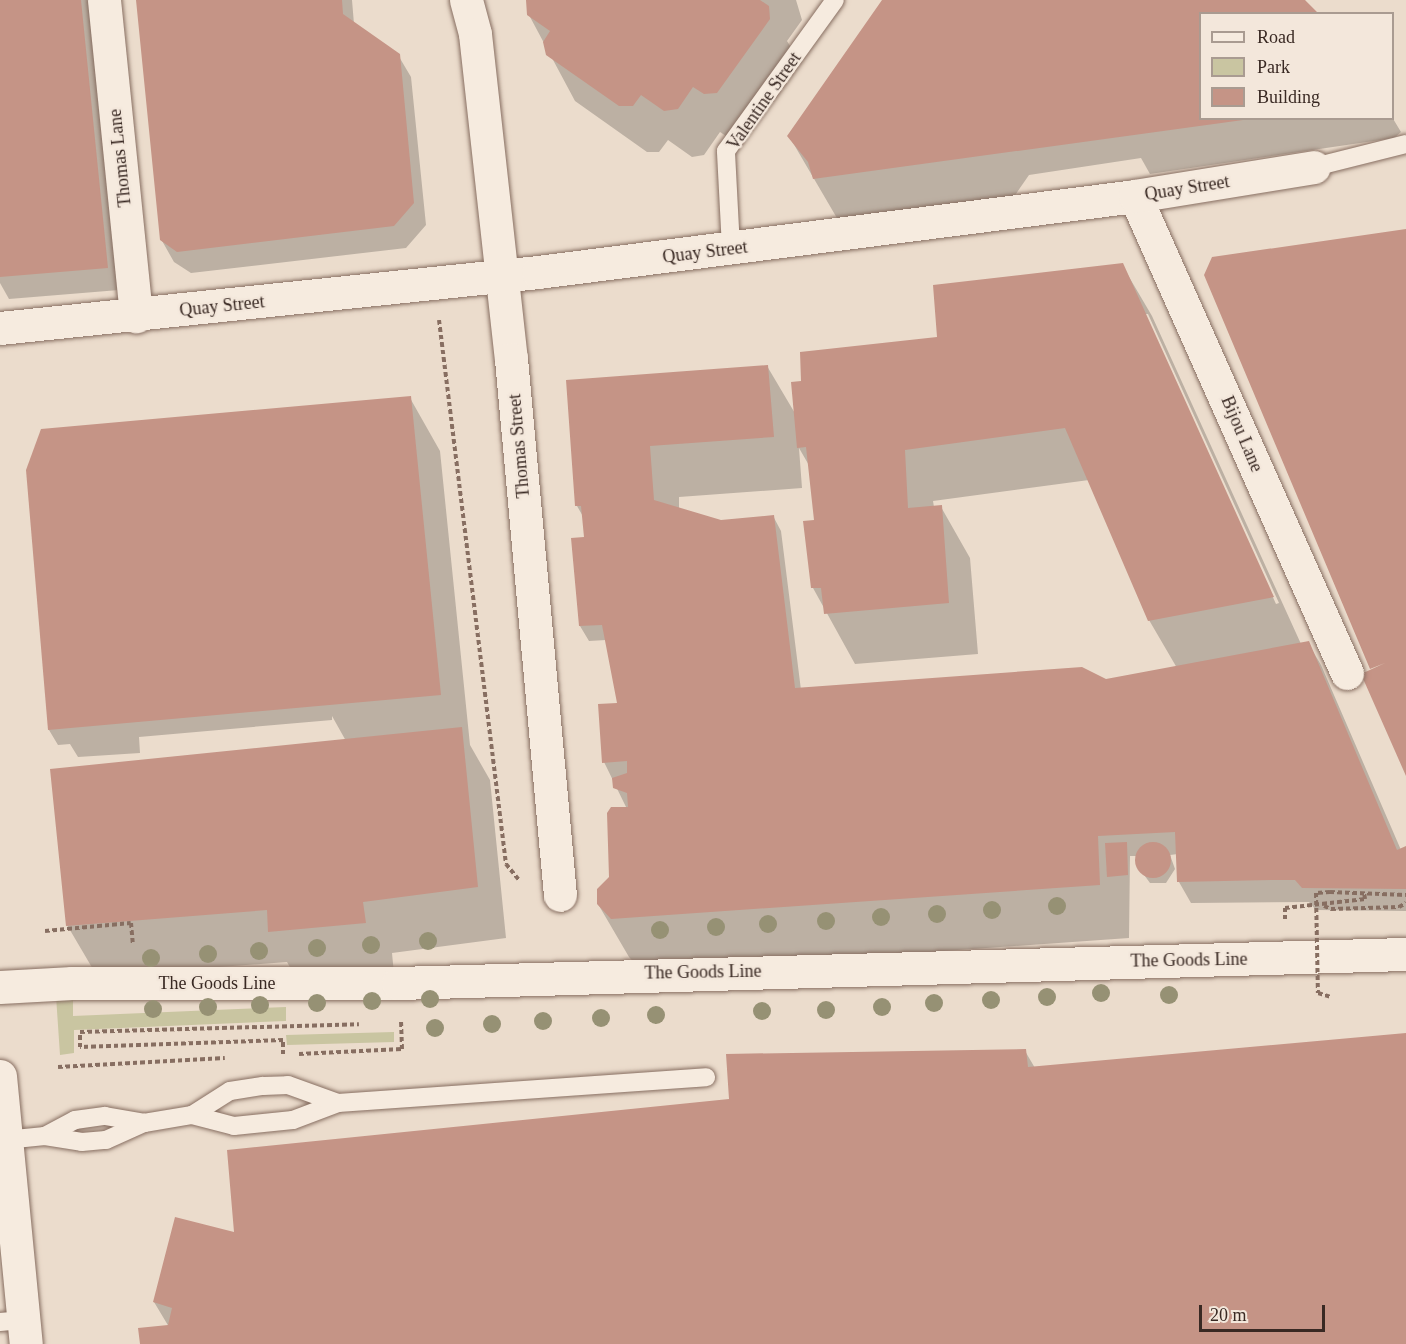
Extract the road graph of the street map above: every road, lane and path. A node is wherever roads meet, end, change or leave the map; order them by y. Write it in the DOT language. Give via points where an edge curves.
graph roads {
  1 [pos="104,0"];
  2 [pos="466,0"];
  3 [pos="835,0"];
  4 [pos="1406,144"];
  5 [pos="1314,167"];
  6 [pos="1135,196"];
  7 [pos="731,248"];
  8 [pos="502,276"];
  9 [pos="136,316"];
  10 [pos="439,320"];
  11 [pos="0,327"];
  12 [pos="1347,673"];
  13 [pos="521,882"];
  14 [pos="1364,892"];
  15 [pos="560,895"];
  16 [pos="1406,895"];
  17 [pos="1332,901"];
  18 [pos="1406,903"];
  19 [pos="1323,905"];
  20 [pos="128,923"];
  21 [pos="45,931"];
  22 [pos="1406,954"];
  23 [pos="398,983"];
  24 [pos="0,987"];
  25 [pos="1331,997"];
  26 [pos="401,1020"];
  27 [pos="390,1022"];
  28 [pos="368,1024"];
  29 [pos="298,1054"];
  30 [pos="271,1056"];
  31 [pos="236,1057"];
  32 [pos="58,1067"];
  33 [pos="0,1076"];
  34 [pos="706,1077"];
  35 [pos="338,1103"];
  36 [pos="192,1115"];
  37 [pos="5,1140"];
  38 [pos="17,1329"];
  1 -- 9 [label="street, Thomas Lane"];
  2 -- 8 [label="street, Thomas Street" via="475,34"];
  3 -- 7 [label="lane, Valentine Street" via="726,151"];
  4 -- 5 [label="lane, Quay Street"];
  5 -- 6 [label="street, Quay Street"];
  6 -- 7 [label="street, Quay Street"];
  6 -- 12 [label="street, Bijou Lane"];
  7 -- 8 [label="street, Quay Street"];
  8 -- 9 [label="street, Quay Street"];
  8 -- 15 [label="street, Thomas Street"];
  9 -- 11 [label="street, Quay Street"];
  10 -- 13 [label="path" via="506,864"];
  14 -- 16 [label="path"];
  14 -- 17 [label="path" via="1365,899"];
  14 -- 25 [label="path, bridge" via="1316,893 1318,993"];
  18 -- 19 [label="path" via="1331,909"];
  20 -- 21 [label="path"];
  22 -- 23 [label="street, The Goods Line"];
  23 -- 24 [label="street, The Goods Line" via="72,983"];
  23 -- 26 [label="path"];
  26 -- 27 [label="path"];
  26 -- 29 [label="path" via="402,1049"];
  28 -- 30 [label="path" via="80,1032 80,1047 283,1040 283,1055"];
  31 -- 32 [label="path"];
  33 -- 37 [label="street"];
  34 -- 35 [label="lane"];
  35 -- 36 [label="lane" via="293,1120 234,1126"];
  35 -- 36 [label="lane" via="288,1085 263,1086 230,1091"];
  36 -- 37 [label="lane" via="144,1123 105,1116 75,1120 45,1136"];
  37 -- 38 [label="street"];
}
